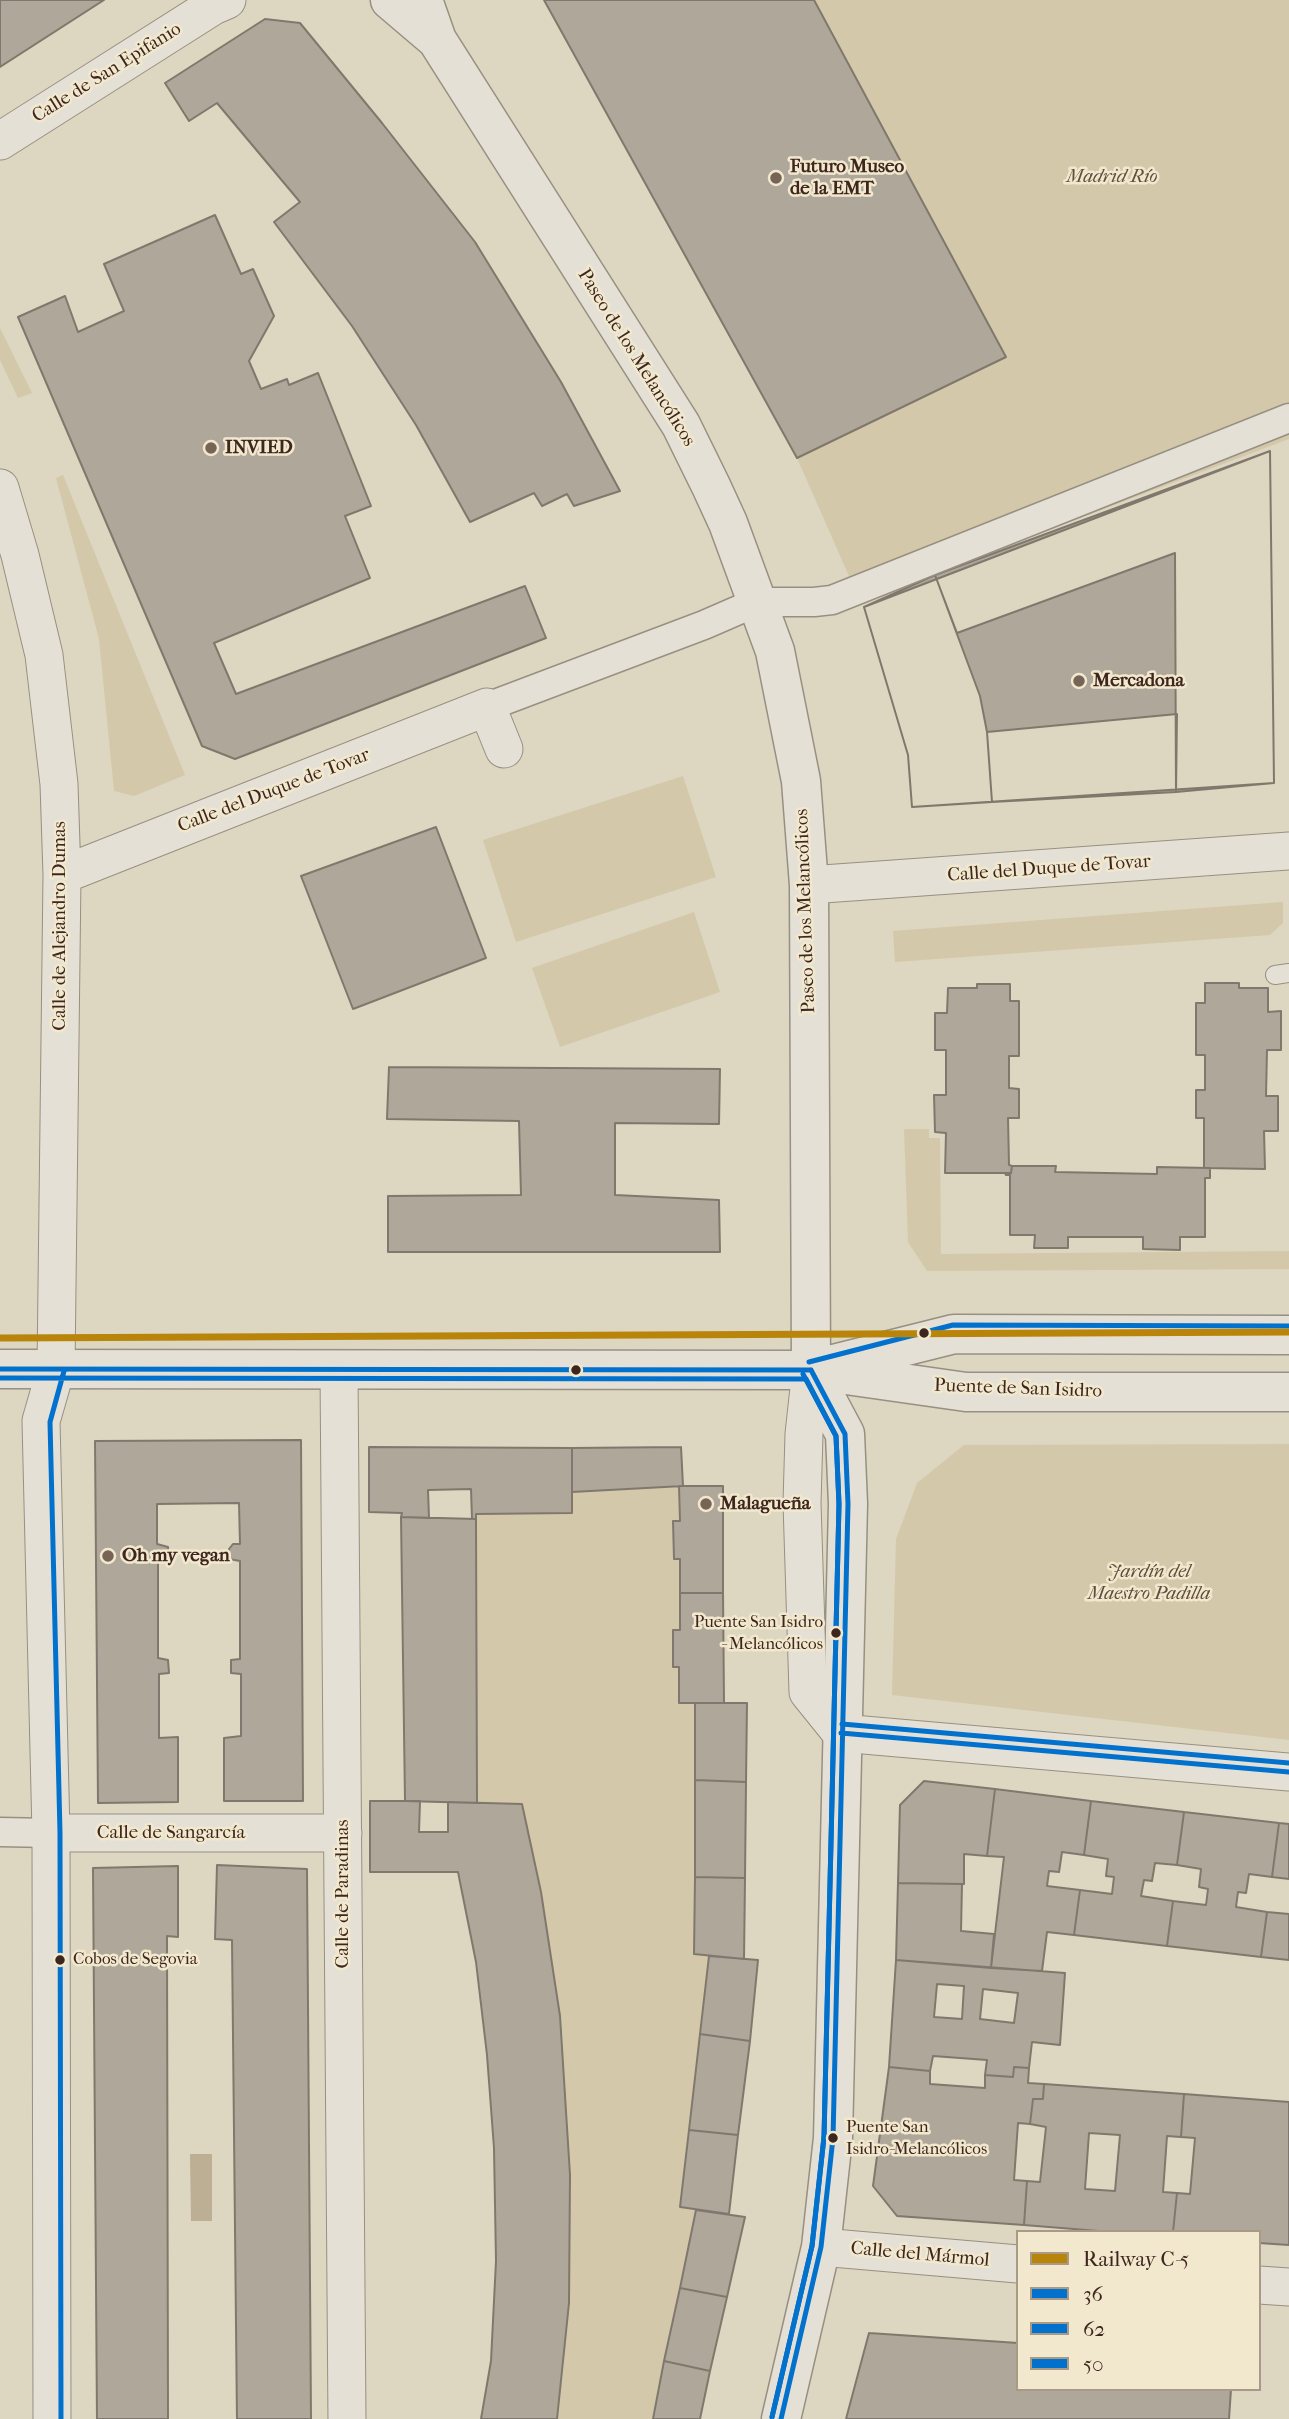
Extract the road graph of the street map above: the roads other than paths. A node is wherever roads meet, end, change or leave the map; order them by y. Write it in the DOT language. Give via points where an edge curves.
graph roads {
  1 [pos="390,0"];
  2 [pos="423,0"];
  3 [pos="220,2"];
  4 [pos="437,40"];
  5 [pos="0,141"];
  6 [pos="1289,418"];
  7 [pos="0,488"];
  8 [pos="757,602"];
  9 [pos="487,707"];
  10 [pos="504,748"];
  11 [pos="1289,851"];
  12 [pos="62,875"];
  13 [pos="809,885"];
  14 [pos="1289,1335"];
  15 [pos="56,1369"];
  16 [pos="0,1370"];
  17 [pos="339,1370"];
  18 [pos="811,1370"];
  19 [pos="1289,1392"];
  20 [pos="841,1732"];
  21 [pos="1289,1772"];
  22 [pos="0,1832"];
  23 [pos="51,1832"];
  24 [pos="343,1833"];
  25 [pos="821,2247"];
  26 [pos="1016,2264"];
  27 [pos="1261,2285"];
  28 [pos="1289,2287"];
  29 [pos="52,2419"];
  30 [pos="347,2419"];
  31 [pos="781,2419"];
  1 -- 4 [label="street, Paseo de los Melancólicos"];
  2 -- 4 [label="street, Paseo de los Melancólicos"];
  3 -- 5 [label="street, Calle de San Epifanio"];
  4 -- 8 [label="street, Paseo de los Melancólicos" via="681,425 728,523"];
  6 -- 8 [label="street" via="832,600"];
  7 -- 12 [label="street, Calle de Alejandro Dumas" via="44,655 59,784"];
  8 -- 9 [label="street, Calle del Duque de Tovar"];
  8 -- 13 [label="street, Paseo de los Melancólicos" via="775,651 801,781"];
  9 -- 10 [label="street"];
  9 -- 12 [label="street, Calle del Duque de Tovar"];
  11 -- 13 [label="street, Calle del Duque de Tovar"];
  12 -- 15 [label="street, Calle de Alejandro Dumas"];
  13 -- 18 [label="street, Paseo de los Melancólicos"];
  14 -- 18 [label="street" via="967,1334 921,1341"];
  15 -- 16 [label="street"];
  15 -- 17 [label="street"];
  15 -- 23 [label="street, Calle de Alejandro Dumas" via="41,1421"];
  17 -- 18 [label="street"];
  17 -- 24 [label="street, Calle de Paradinas"];
  18 -- 19 [label="street, Puente de San Isidro" via="966,1392"];
  18 -- 20 [label="street, Paseo de los Melancólicos" via="845,1434 848,1504"];
  20 -- 21 [label="street"];
  20 -- 25 [label="street, Paseo de los Melancólicos" via="833,2138"];
  22 -- 23 [label="street, Calle de Sangarcía"];
  23 -- 24 [label="street, Calle de Sangarcía"];
  23 -- 29 [label="street, Calle de Alejandro Dumas"];
  24 -- 30 [label="street, Calle de Paradinas"];
  25 -- 26 [label="street, Calle del Mármol"];
  25 -- 31 [label="street, Paseo de los Melancólicos"];
  27 -- 28 [label="street"];
}
